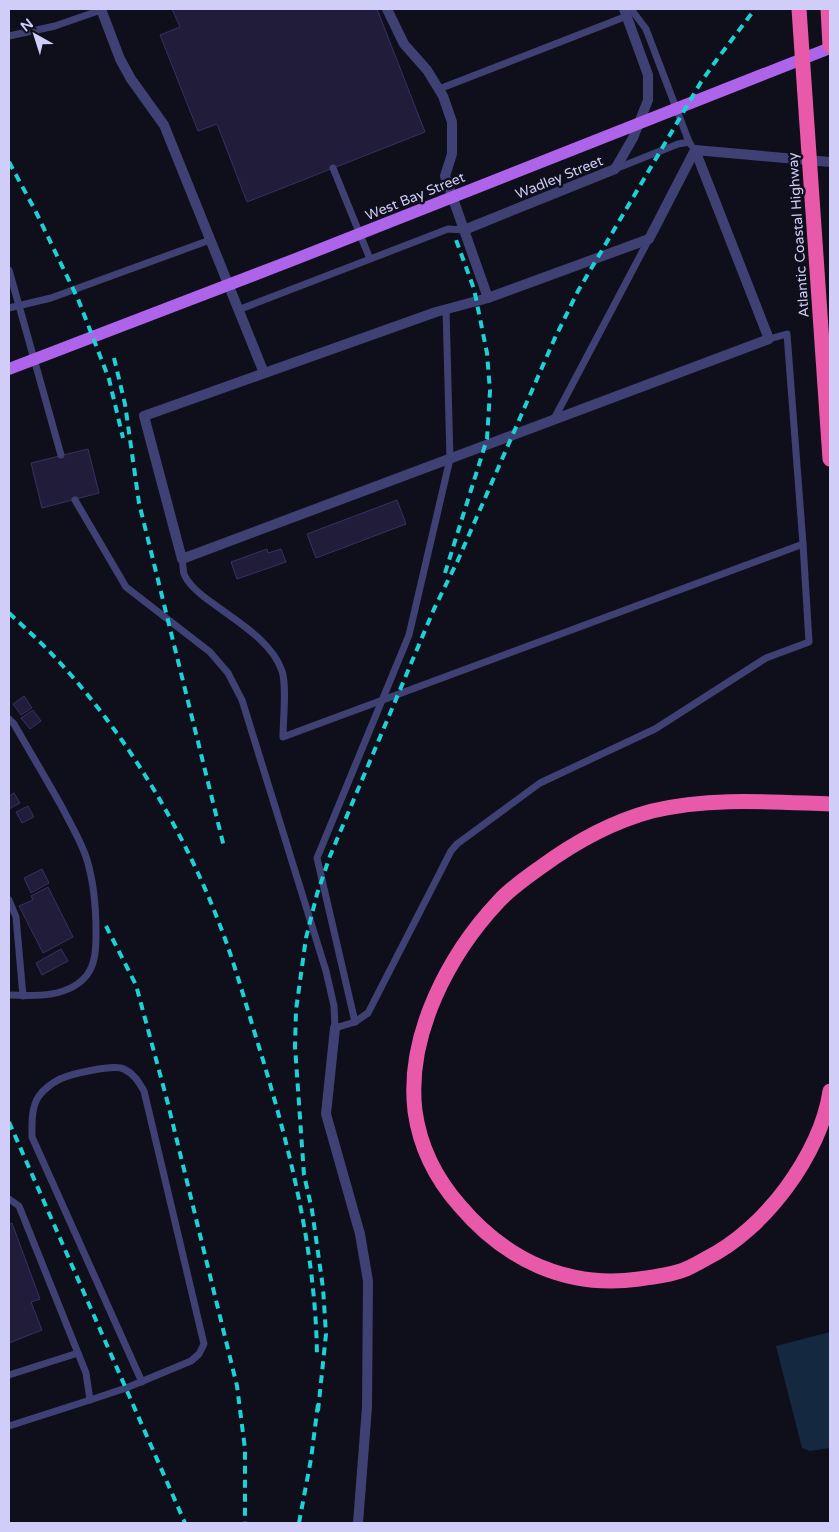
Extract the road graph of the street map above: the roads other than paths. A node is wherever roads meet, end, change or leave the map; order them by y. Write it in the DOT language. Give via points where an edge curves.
graph roads {
  1 [pos="101,9"];
  2 [pos="390,9"];
  3 [pos="799,9"];
  4 [pos="828,9"];
  5 [pos="627,11"];
  6 [pos="9,36"];
  7 [pos="830,47"];
  8 [pos="439,89"];
  9 [pos="692,146"];
  10 [pos="830,162"];
  11 [pos="334,168"];
  12 [pos="615,169"];
  13 [pos="464,230"];
  14 [pos="650,239"];
  15 [pos="210,240"];
  16 [pos="370,259"];
  17 [pos="9,270"];
  18 [pos="488,298"];
  19 [pos="18,306"];
  20 [pos="9,308"];
  21 [pos="446,309"];
  22 [pos="238,310"];
  23 [pos="769,339"];
  24 [pos="9,369"];
  25 [pos="264,373"];
  26 [pos="553,420"];
  27 [pos="61,456"];
  28 [pos="450,459"];
  29 [pos="830,459"];
  30 [pos="75,500"];
  31 [pos="803,544"];
  32 [pos="182,559"];
  33 [pos="383,700"];
  34 [pos="9,718"];
  35 [pos="830,804"];
  36 [pos="9,900"];
  37 [pos="9,995"];
  38 [pos="22,996"];
  39 [pos="355,1022"];
  40 [pos="335,1028"];
  41 [pos="830,1091"];
  42 [pos="9,1199"];
  43 [pos="78,1353"];
  44 [pos="9,1375"];
  45 [pos="142,1382"];
  46 [pos="90,1400"];
  47 [pos="9,1426"];
  48 [pos="358,1523"];
  1 -- 6 [label="lane" via="54,26"];
  1 -- 15 [label="street" via="130,79 164,124"];
  2 -- 8 [label="street" via="404,44"];
  3 -- 29 [label="highway, Atlantic Coastal Highway"];
  4 -- 7 [label="highway"];
  5 -- 8 [label="lane"];
  5 -- 9 [label="lane" via="646,29"];
  5 -- 12 [label="street, Wadley Street" via="648,75 648,100 633,138"];
  7 -- 24 [label="main road, West Bay Street"];
  8 -- 13 [label="street" via="452,122 452,154 445,176"];
  9 -- 10 [label="street"];
  9 -- 12 [label="lane" via="678,144"];
  9 -- 14 [label="street"];
  9 -- 23 [label="street"];
  11 -- 16 [label="lane"];
  12 -- 13 [label="street, Wadley Street"];
  13 -- 16 [label="lane" via="448,229"];
  13 -- 18 [label="street"];
  14 -- 18 [label="street"];
  14 -- 26 [label="lane"];
  15 -- 19 [label="lane" via="50,298"];
  15 -- 22 [label="street"];
  16 -- 22 [label="lane"];
  17 -- 19 [label="lane"];
  18 -- 21 [label="street"];
  19 -- 20 [label="lane"];
  19 -- 27 [label="lane"];
  21 -- 25 [label="street"];
  21 -- 28 [label="lane"];
  22 -- 25 [label="street"];
  23 -- 26 [label="street"];
  23 -- 31 [label="lane" via="787,334"];
  25 -- 32 [label="street" via="144,416"];
  26 -- 28 [label="street"];
  28 -- 32 [label="street"];
  28 -- 33 [label="lane" via="409,635"];
  30 -- 40 [label="lane" via="126,587 210,652 228,672 242,700 326,971"];
  31 -- 33 [label="lane"];
  31 -- 39 [label="lane" via="808,642 766,658 655,729 540,783 457,844 368,1013"];
  32 -- 33 [label="lane" via="184,573 199,593 255,636 277,660 284,696 283,737"];
  33 -- 39 [label="lane" via="317,858"];
  34 -- 38 [label="lane" via="44,775 87,859 96,917 96,946 87,975 60,992"];
  35 -- 41 [label="highway" via="724,801 650,812 587,836 548,862 501,899 454,960 426,1020 414,1087 416,1117 426,1154 436,1174 474,1224 497,1243 540,1268 565,1276 622,1282 685,1269 720,1252 760,1220 790,1183 812,1148 828,1106"];
  36 -- 38 [label="lane" via="16,917"];
  37 -- 38 [label="lane"];
  39 -- 40 [label="lane"];
  40 -- 48 [label="street" via="326,1114 360,1234 368,1281 368,1407"];
  42 -- 43 [label="lane" via="19,1206"];
  43 -- 44 [label="lane"];
  43 -- 46 [label="lane" via="86,1373"];
  45 -- 45 [label="lane" via="191,1361 204,1344 144,1091 135,1076 122,1068 100,1068 62,1078 48,1086 38,1097 32,1119 32,1136"];
  45 -- 46 [label="lane"];
  46 -- 47 [label="lane"];
}
